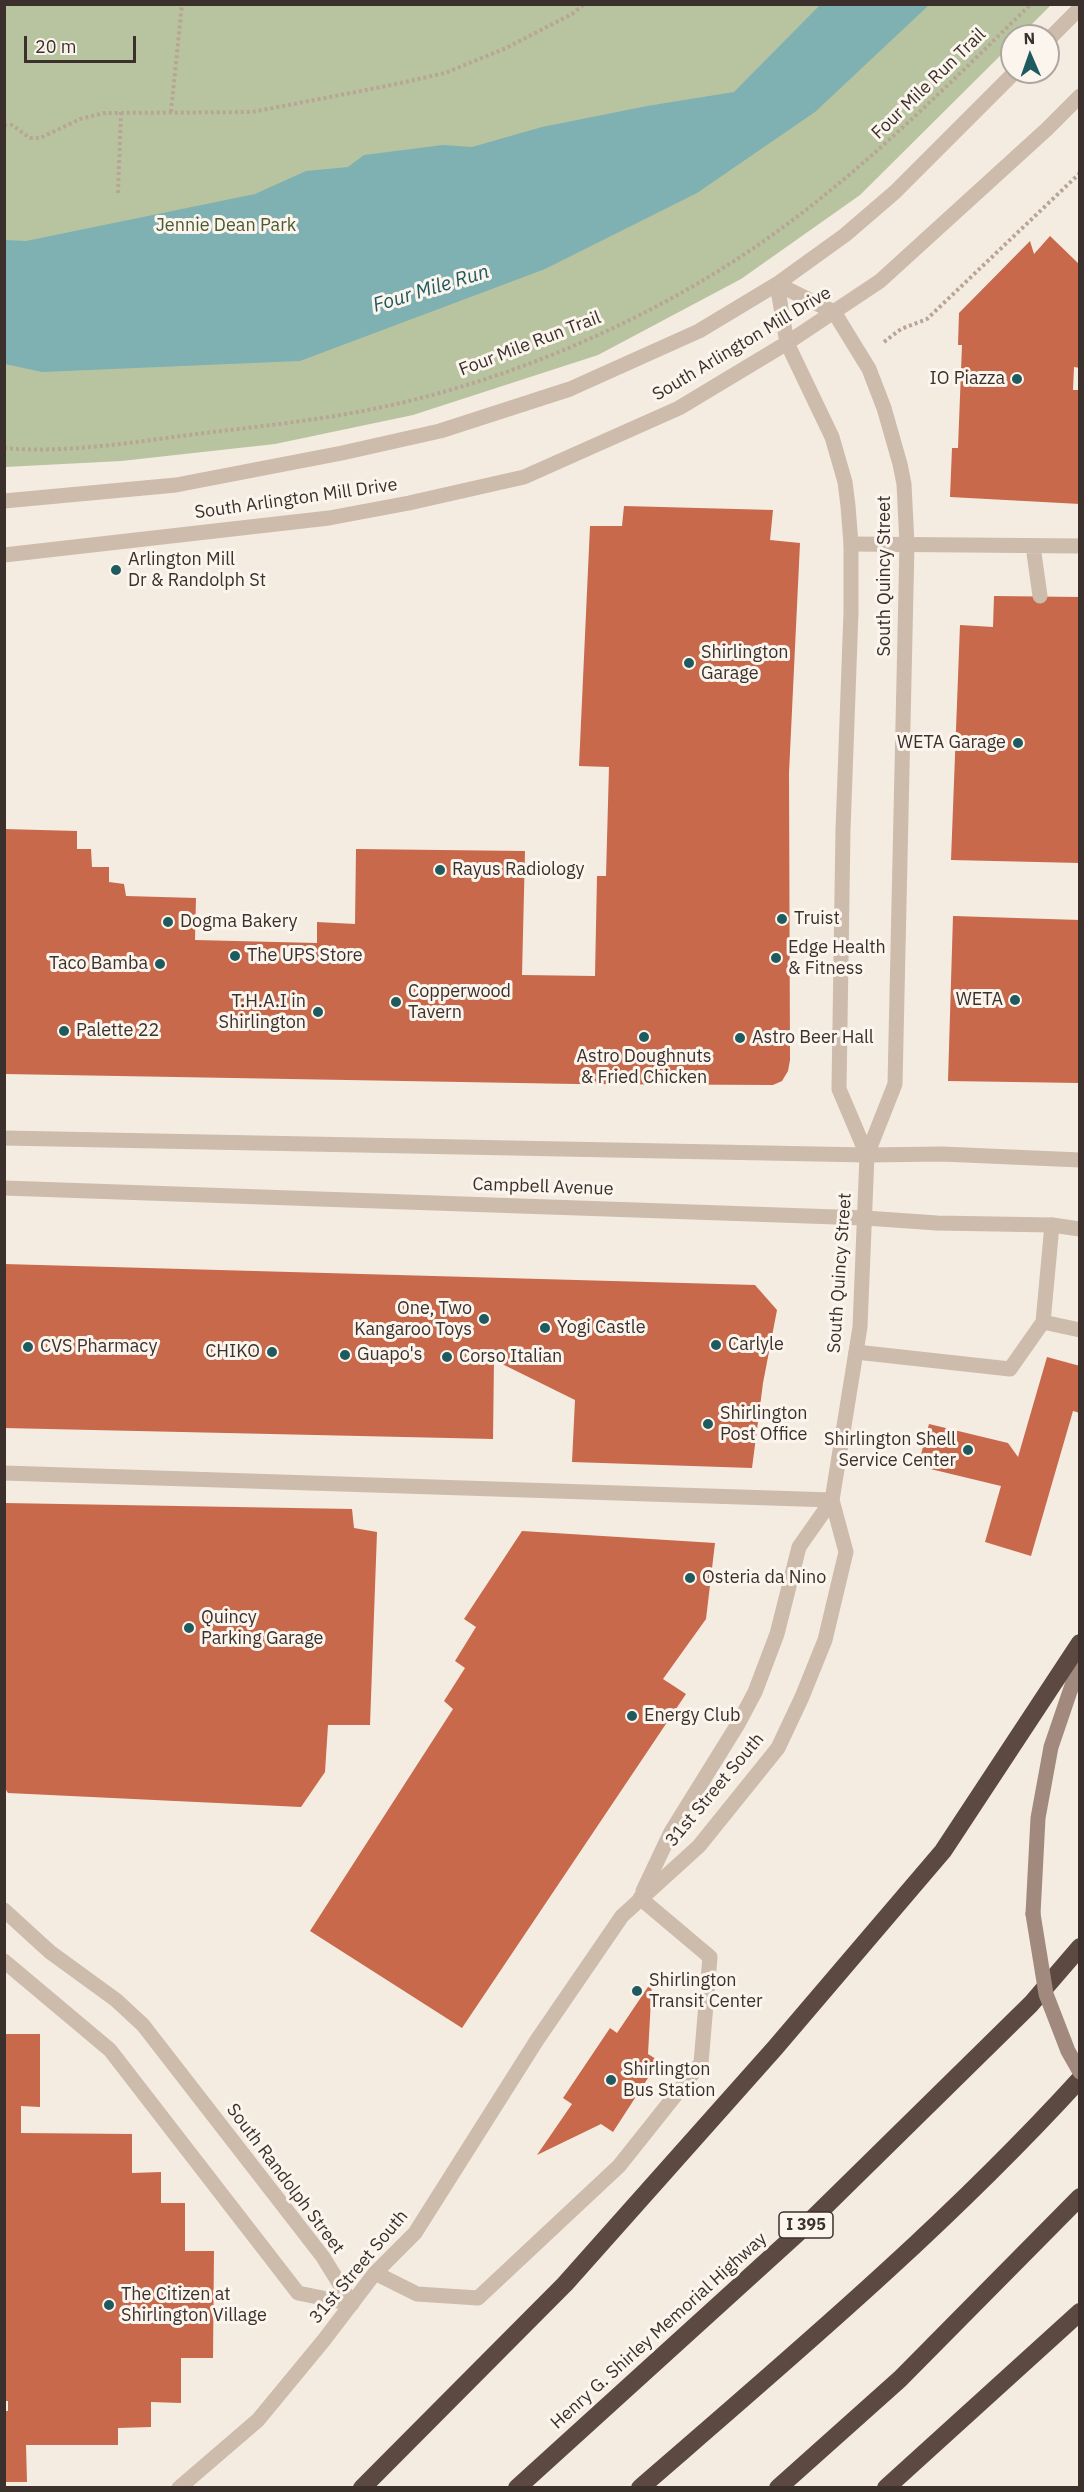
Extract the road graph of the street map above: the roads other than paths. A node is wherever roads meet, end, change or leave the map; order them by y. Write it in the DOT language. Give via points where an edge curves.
graph roads {
  1 [pos="1080,8"];
  2 [pos="1060,28"];
  3 [pos="1003,84"];
  4 [pos="1080,96"];
  5 [pos="777,284"];
  6 [pos="834,312"];
  7 [pos="787,343"];
  8 [pos="4,501"];
  9 [pos="851,544"];
  10 [pos="907,544"];
  11 [pos="1033,546"];
  12 [pos="1080,546"];
  13 [pos="4,555"];
  14 [pos="1040,596"];
  15 [pos="4,1138"];
  16 [pos="867,1155"];
  17 [pos="1080,1160"];
  18 [pos="4,1188"];
  19 [pos="865,1218"];
  20 [pos="1052,1225"];
  21 [pos="1080,1229"];
  22 [pos="1043,1322"];
  23 [pos="1080,1330"];
  24 [pos="856,1352"];
  25 [pos="4,1473"];
  26 [pos="832,1500"];
  27 [pos="1080,1643"];
  28 [pos="1080,1662"];
  29 [pos="640,1898"];
  30 [pos="4,1910"];
  31 [pos="1080,1947"];
  32 [pos="4,1961"];
  33 [pos="1080,2072"];
  34 [pos="1080,2079"];
  35 [pos="1080,2197"];
  36 [pos="375,2273"];
  37 [pos="352,2304"];
  38 [pos="1080,2312"];
  39 [pos="179,2487"];
  40 [pos="362,2487"];
  41 [pos="517,2487"];
  42 [pos="640,2487"];
  43 [pos="778,2487"];
  44 [pos="886,2487"];
  1 -- 2 [label="street"];
  3 -- 5 [label="street, South Arlington Mill Drive" via="895,192 845,235"];
  4 -- 6 [label="street, South Arlington Mill Drive" via="879,281"];
  5 -- 6 [label="street"];
  5 -- 7 [label="street, South Quincy Street"];
  5 -- 8 [label="street, South Arlington Mill Drive" via="699,331 570,389 440,431 176,485"];
  6 -- 7 [label="street, South Arlington Mill Drive"];
  6 -- 10 [label="street, South Quincy Street" via="862,355 884,408 904,484"];
  7 -- 9 [label="street, South Quincy Street" via="836,448 845,482"];
  7 -- 13 [label="street, South Arlington Mill Drive" via="679,408 524,477 329,518"];
  9 -- 10 [label="street"];
  9 -- 16 [label="street, South Quincy Street" via="838,1089"];
  10 -- 11 [label="street"];
  10 -- 16 [label="street, South Quincy Street" via="895,1084"];
  11 -- 12 [label="street"];
  11 -- 14 [label="street"];
  15 -- 16 [label="street, Campbell Avenue"];
  16 -- 17 [label="street, Campbell Avenue"];
  16 -- 19 [label="street, South Quincy Street"];
  18 -- 19 [label="street, Campbell Avenue"];
  19 -- 20 [label="street, Campbell Avenue"];
  19 -- 24 [label="street, South Quincy Street"];
  20 -- 21 [label="street, Campbell Avenue"];
  20 -- 22 [label="street"];
  22 -- 23 [label="street"];
  22 -- 24 [label="street" via="1010,1369"];
  24 -- 26 [label="street, South Quincy Street"];
  25 -- 26 [label="street"];
  26 -- 29 [label="street, 31st Street South" via="799,1547 777,1634 755,1692 671,1832"];
  26 -- 29 [label="street, 31st Street South" via="846,1552 825,1640 793,1717 778,1748 699,1846"];
  27 -- 40 [label="highway" via="943,1851 565,2284"];
  28 -- 33 [label="main road, bridge" via="1051,1747 1038,1818 1033,1914 1046,1994"];
  29 -- 36 [label="street, 31st Street South" via="622,1916 537,2040 415,2233"];
  29 -- 36 [label="street" via="710,1957 701,2063 619,2166 478,2298 417,2294"];
  30 -- 37 [label="street, South Randolph Street" via="143,2025 323,2258"];
  31 -- 41 [label="highway, Henry G. Shirley Memorial Highway / I 395" via="1031,2004 800,2231"];
  32 -- 37 [label="street" via="110,2050 298,2293"];
  34 -- 42 [label="highway" via="858,2298"];
  35 -- 43 [label="highway" via="900,2379"];
  36 -- 37 [label="street, 31st Street South"];
  37 -- 39 [label="street, 31st Street South" via="258,2420"];
  38 -- 44 [label="highway"];
}
